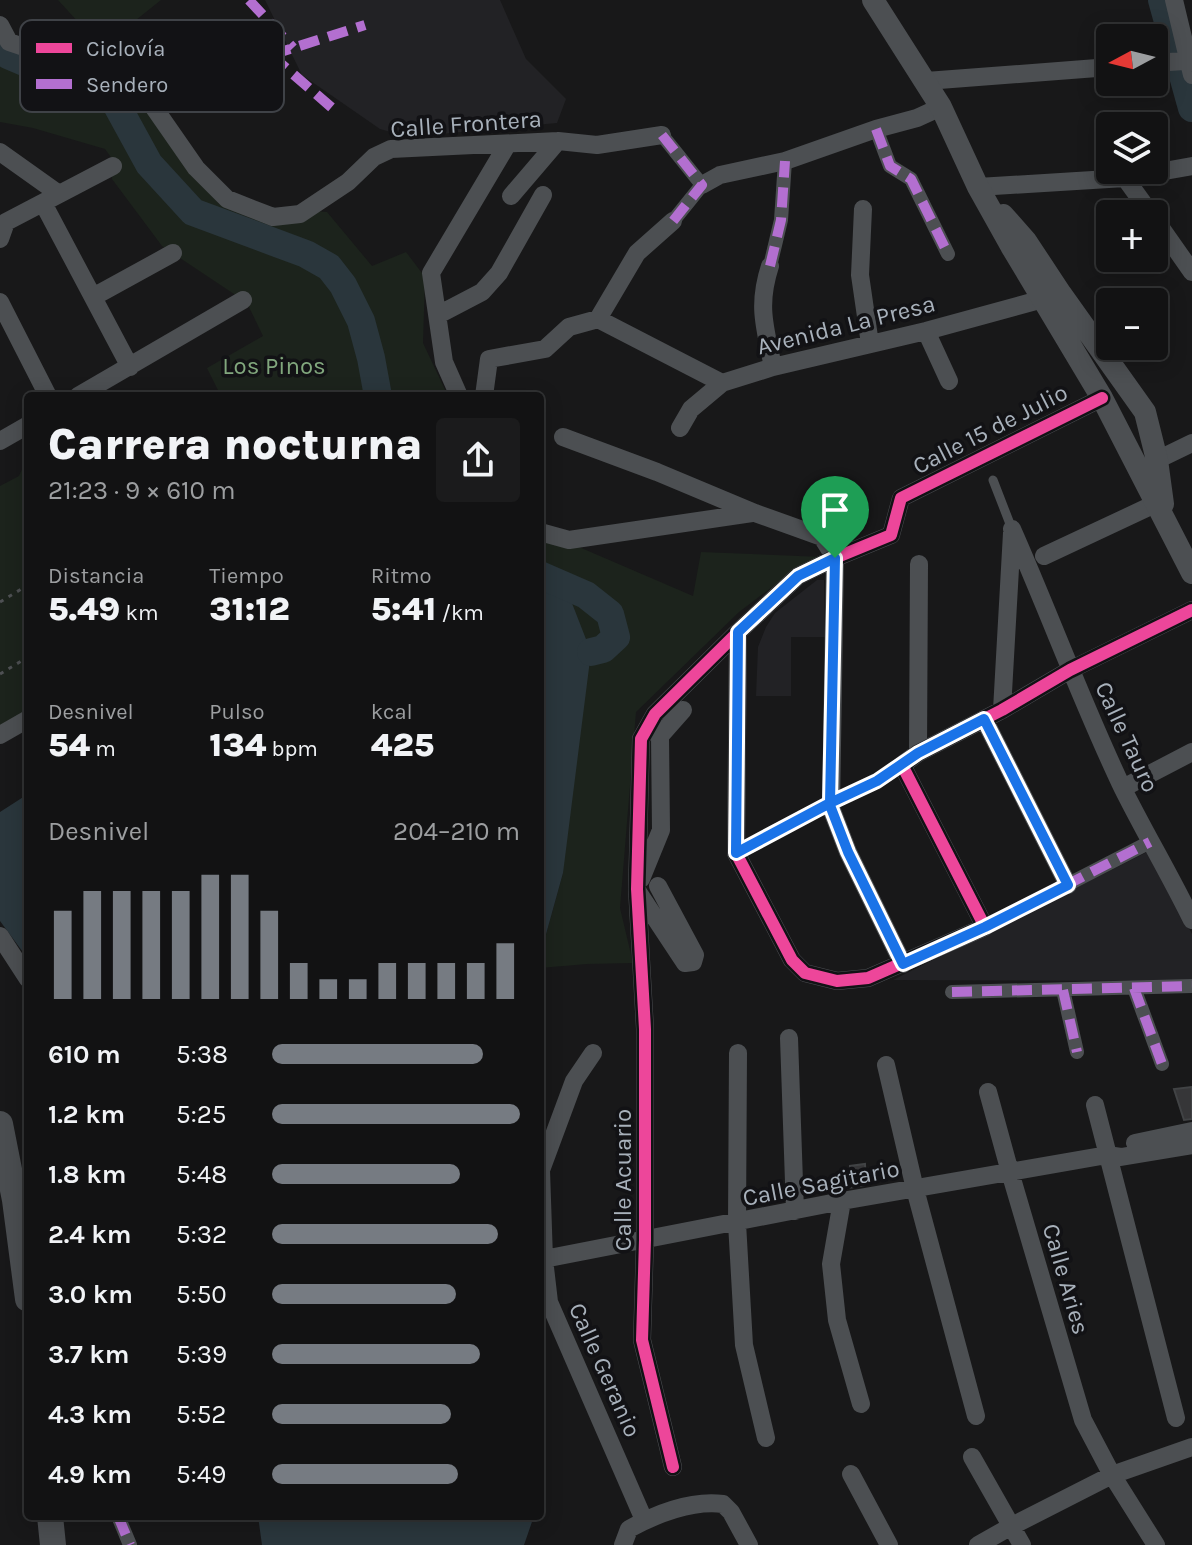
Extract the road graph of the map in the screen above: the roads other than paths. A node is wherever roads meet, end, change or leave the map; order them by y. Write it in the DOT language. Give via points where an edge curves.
graph roads {
  1 [pos="873,0"];
  2 [pos="884,0"];
  3 [pos="1174,0"];
  4 [pos="0,6"];
  5 [pos="888,24"];
  6 [pos="0,25"];
  7 [pos="9,42"];
  8 [pos="20,46"];
  9 [pos="1178,65"];
  10 [pos="1096,68"];
  11 [pos="926,81"];
  12 [pos="941,107"];
  13 [pos="157,112"];
  14 [pos="876,129"];
  15 [pos="662,135"];
  16 [pos="558,141"];
  17 [pos="507,145"];
  18 [pos="0,152"];
  19 [pos="785,161"];
  20 [pos="113,166"];
  21 [pos="1192,166"];
  22 [pos="1168,170"];
  23 [pos="1096,180"];
  24 [pos="702,185"];
  25 [pos="978,187"];
  26 [pos="543,195"];
  27 [pos="511,196"];
  28 [pos="51,199"];
  29 [pos="863,209"];
  30 [pos="673,221"];
  31 [pos="1168,238"];
  32 [pos="0,239"];
  33 [pos="173,253"];
  34 [pos="948,254"];
  35 [pos="770,266"];
  36 [pos="1192,272"];
  37 [pos="93,297"];
  38 [pos="1043,299"];
  39 [pos="243,300"];
  40 [pos="0,302"];
  41 [pos="438,315"];
  42 [pos="598,319"];
  43 [pos="926,331"];
  44 [pos="870,344"];
  45 [pos="130,367"];
  46 [pos="773,367"];
  47 [pos="949,381"];
  48 [pos="722,383"];
  49 [pos="46,392"];
  50 [pos="85,392"];
  51 [pos="457,392"];
  52 [pos="485,392"];
  53 [pos="1102,398"];
  54 [pos="24,427"];
  55 [pos="680,428"];
  56 [pos="563,437"];
  57 [pos="0,441"];
  58 [pos="1192,443"];
  59 [pos="1157,460"];
  60 [pos="993,480"];
  61 [pos="1161,511"];
  62 [pos="755,513"];
  63 [pos="1012,529"];
  64 [pos="544,532"];
  65 [pos="1044,556"];
  66 [pos="835,558"];
  67 [pos="919,564"];
  68 [pos="1192,573"];
  69 [pos="1192,610"];
  70 [pos="738,632"];
  71 [pos="1070,670"];
  72 [pos="683,710"];
  73 [pos="1002,710"];
  74 [pos="984,719"];
  75 [pos="24,721"];
  76 [pos="0,735"];
  77 [pos="1192,752"];
  78 [pos="918,753"];
  79 [pos="902,765"];
  80 [pos="1123,788"];
  81 [pos="830,803"];
  82 [pos="1150,842"];
  83 [pos="736,853"];
  84 [pos="1068,885"];
  85 [pos="658,886"];
  86 [pos="637,889"];
  87 [pos="1187,895"];
  88 [pos="1192,920"];
  89 [pos="985,927"];
  90 [pos="0,936"];
  91 [pos="903,964"];
  92 [pos="24,973"];
  93 [pos="1192,986"];
  94 [pos="1134,988"];
  95 [pos="1063,990"];
  96 [pos="952,992"];
  97 [pos="789,1038"];
  98 [pos="1077,1052"];
  99 [pos="593,1053"];
  100 [pos="738,1053"];
  101 [pos="1162,1064"];
  102 [pos="886,1065"];
  103 [pos="988,1092"];
  104 [pos="1095,1105"];
  105 [pos="0,1124"];
  106 [pos="1192,1131"];
  107 [pos="1192,1145"];
  108 [pos="1107,1155"];
  109 [pos="544,1162"];
  110 [pos="1010,1172"];
  111 [pos="915,1189"];
  112 [pos="14,1192"];
  113 [pos="842,1201"];
  114 [pos="795,1211"];
  115 [pos="737,1223"];
  116 [pos="645,1240"];
  117 [pos="544,1259"];
  118 [pos="24,1265"];
  119 [pos="861,1404"];
  120 [pos="976,1416"];
  121 [pos="1176,1418"];
  122 [pos="766,1438"];
  123 [pos="1192,1447"];
  124 [pos="972,1457"];
  125 [pos="673,1467"];
  126 [pos="851,1474"];
  127 [pos="1112,1475"];
  128 [pos="50,1520"];
  129 [pos="120,1520"];
  130 [pos="644,1520"];
  131 [pos="1010,1527"];
  132 [pos="53,1545"];
  133 [pos="130,1545"];
  134 [pos="623,1545"];
  135 [pos="749,1545"];
  136 [pos="889,1545"];
  137 [pos="978,1545"];
  138 [pos="1022,1545"];
  139 [pos="1156,1545"];
  1 -- 5 [label="street"];
  2 -- 5 [label="street"];
  3 -- 9 [label="street"];
  4 -- 7 [label="street"];
  5 -- 11 [label="street"];
  6 -- 7 [label="street"];
  7 -- 8 [label="street, Calle Frontera"];
  10 -- 11 [label="street"];
  11 -- 12 [label="street"];
  12 -- 14 [label="street"];
  12 -- 25 [label="street"];
  13 -- 17 [label="street, Calle Frontera" via="196,168 227,199 273,217 300,214 391,149"];
  14 -- 19 [label="street"];
  14 -- 34 [label="street" via="890,166 911,179"];
  15 -- 16 [label="street, Calle Frontera" via="597,145"];
  15 -- 24 [label="street, Calle Frontera"];
  16 -- 17 [label="street, Calle Frontera"];
  16 -- 27 [label="street"];
  17 -- 41 [label="street" via="431,273"];
  18 -- 28 [label="street"];
  19 -- 24 [label="street" via="720,175"];
  19 -- 35 [label="street" via="781,220"];
  20 -- 28 [label="street"];
  21 -- 22 [label="street"];
  23 -- 25 [label="street"];
  24 -- 30 [label="street"];
  25 -- 38 [label="street"];
  25 -- 59 [label="street" via="1026,241 1145,412"];
  26 -- 41 [label="street" via="499,273 482,292"];
  28 -- 32 [label="street" via="6,222"];
  28 -- 37 [label="street"];
  29 -- 44 [label="street" via="860,275"];
  30 -- 42 [label="street" via="637,253"];
  31 -- 36 [label="street"];
  33 -- 37 [label="street"];
  35 -- 46 [label="street" via="762,311"];
  37 -- 45 [label="street"];
  38 -- 43 [label="street, Avenida La Presa"];
  38 -- 53 [label="street"];
  39 -- 45 [label="street"];
  40 -- 49 [label="street"];
  41 -- 51 [label="street" via="444,362"];
  42 -- 48 [label="street"];
  42 -- 52 [label="street" via="569,327 545,349 489,359"];
  43 -- 44 [label="street, Avenida La Presa"];
  43 -- 47 [label="street"];
  44 -- 46 [label="street, Avenida La Presa"];
  45 -- 50 [label="street"];
  46 -- 48 [label="street, Avenida La Presa"];
  48 -- 55 [label="street, Avenida La Presa" via="691,409"];
  53 -- 61 [label="street"];
  53 -- 66 [label="street, Calle 15 de Julio" via="901,498 891,535"];
  54 -- 57 [label="street"];
  56 -- 62 [label="street"];
  58 -- 59 [label="street"];
  59 -- 61 [label="street"];
  60 -- 63 [label="lane, Calle Tauro"];
  61 -- 65 [label="street"];
  61 -- 68 [label="street"];
  62 -- 64 [label="street" via="569,540"];
  62 -- 66 [label="street" via="822,537"];
  63 -- 71 [label="street, Calle Tauro"];
  63 -- 73 [label="street"];
  66 -- 70 [label="street, Calle Acuario" via="798,576"];
  66 -- 81 [label="street"];
  67 -- 78 [label="street"];
  69 -- 71 [label="street"];
  70 -- 83 [label="street"];
  70 -- 86 [label="street, Calle Acuario" via="655,714 641,739"];
  71 -- 73 [label="street"];
  71 -- 80 [label="street, Calle Tauro"];
  72 -- 86 [label="street" via="660,736 661,830"];
  73 -- 74 [label="street"];
  74 -- 78 [label="street"];
  74 -- 84 [label="street"];
  75 -- 76 [label="street"];
  77 -- 80 [label="street"];
  78 -- 79 [label="street"];
  79 -- 81 [label="street"];
  79 -- 89 [label="street"];
  80 -- 82 [label="street, Calle Tauro"];
  81 -- 83 [label="street"];
  81 -- 91 [label="street"];
  82 -- 84 [label="street"];
  82 -- 87 [label="street, Calle Tauro"];
  83 -- 91 [label="street" via="792,960 805,973 837,981 868,978"];
  84 -- 89 [label="street"];
  85 -- 86 [label="street" via="695,955 693,962 685,963"];
  86 -- 116 [label="street, Calle Acuario" via="645,1029"];
  87 -- 88 [label="street, Calle Tauro"];
  89 -- 91 [label="street"];
  90 -- 92 [label="street"];
  93 -- 94 [label="street"];
  94 -- 95 [label="street"];
  94 -- 101 [label="street"];
  95 -- 96 [label="street"];
  95 -- 98 [label="street"];
  97 -- 114 [label="street"];
  99 -- 109 [label="street, Calle Geranio" via="574,1081"];
  100 -- 115 [label="street"];
  102 -- 111 [label="street"];
  103 -- 110 [label="street, Calle Aries"];
  104 -- 108 [label="street"];
  105 -- 112 [label="main road"];
  106 -- 108 [label="street, Calle Sagitario" via="1119,1146"];
  107 -- 108 [label="street, Calle Sagitario"];
  108 -- 110 [label="street, Calle Sagitario"];
  108 -- 121 [label="street"];
  110 -- 111 [label="street, Calle Sagitario"];
  110 -- 127 [label="street, Calle Aries" via="1083,1420"];
  111 -- 113 [label="street, Calle Sagitario"];
  111 -- 120 [label="street"];
  112 -- 118 [label="main road"];
  113 -- 114 [label="street, Calle Sagitario"];
  113 -- 119 [label="street" via="831,1264 837,1320"];
  114 -- 115 [label="street, Calle Sagitario"];
  115 -- 116 [label="street, Calle Sagitario"];
  115 -- 122 [label="street" via="744,1345"];
  116 -- 117 [label="street, Calle Sagitario"];
  116 -- 125 [label="street, Calle Acuario" via="642,1340"];
  117 -- 130 [label="street, Calle Geranio" via="549,1302"];
  123 -- 127 [label="street"];
  124 -- 131 [label="street"];
  126 -- 136 [label="street"];
  127 -- 131 [label="street"];
  127 -- 139 [label="street, Calle Aries"];
  128 -- 132 [label="main road"];
  129 -- 133 [label="street"];
  130 -- 134 [label="street" via="629,1529"];
  130 -- 135 [label="street" via="696,1504 723,1504"];
  131 -- 137 [label="street"];
  131 -- 138 [label="street"];
}
